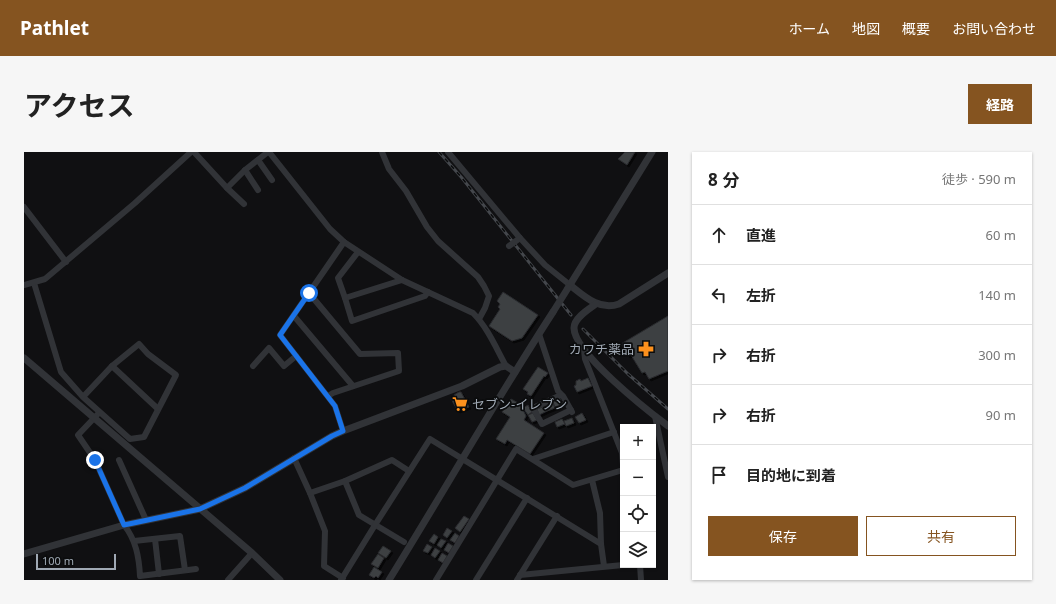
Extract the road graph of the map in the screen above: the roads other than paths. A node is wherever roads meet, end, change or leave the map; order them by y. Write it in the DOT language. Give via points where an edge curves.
graph roads {
  1 [pos="192,152"];
  2 [pos="268,152"];
  3 [pos="382,152"];
  4 [pos="448,152"];
  5 [pos="652,152"];
  6 [pos="258,160"];
  7 [pos="245,170"];
  8 [pos="272,180"];
  9 [pos="227,188"];
  10 [pos="258,190"];
  11 [pos="244,204"];
  12 [pos="24,208"];
  13 [pos="520,238"];
  14 [pos="344,242"];
  15 [pos="509,246"];
  16 [pos="358,252"];
  17 [pos="66,262"];
  18 [pos="668,273"];
  19 [pos="402,280"];
  20 [pos="34,283"];
  21 [pos="24,285"];
  22 [pos="569,287"];
  23 [pos="428,292"];
  24 [pos="309,293"];
  25 [pos="345,298"];
  26 [pos="596,304"];
  27 [pos="294,316"];
  28 [pos="479,319"];
  29 [pos="539,334"];
  30 [pos="584,350"];
  31 [pos="296,356"];
  32 [pos="24,358"];
  33 [pos="112,366"];
  34 [pos="253,366"];
  35 [pos="506,366"];
  36 [pos="515,372"];
  37 [pos="353,386"];
  38 [pos="561,394"];
  39 [pos="328,396"];
  40 [pos="83,397"];
  41 [pos="158,409"];
  42 [pos="99,412"];
  43 [pos="655,416"];
  44 [pos="94,418"];
  45 [pos="668,426"];
  46 [pos="343,431"];
  47 [pos="614,432"];
  48 [pos="294,458"];
  49 [pos="463,459"];
  50 [pos="533,459"];
  51 [pos="119,460"];
  52 [pos="623,460"];
  53 [pos="409,471"];
  54 [pos="620,471"];
  55 [pos="668,478"];
  56 [pos="497,479"];
  57 [pos="344,480"];
  58 [pos="592,480"];
  59 [pos="310,493"];
  60 [pos="527,498"];
  61 [pos="200,509"];
  62 [pos="557,516"];
  63 [pos="146,520"];
  64 [pos="124,525"];
  65 [pos="375,525"];
  66 [pos="155,539"];
  67 [pos="134,541"];
  68 [pos="404,542"];
  69 [pos="601,544"];
  70 [pos="252,553"];
  71 [pos="24,554"];
  72 [pos="620,564"];
  73 [pos="604,566"];
  74 [pos="640,568"];
  75 [pos="196,569"];
  76 [pos="185,570"];
  77 [pos="159,574"];
  78 [pos="519,577"];
  79 [pos="342,579"];
  80 [pos="228,580"];
  81 [pos="280,580"];
  82 [pos="389,580"];
  83 [pos="436,580"];
  84 [pos="476,580"];
  85 [pos="641,580"];
  1 -- 9 [label="street"];
  1 -- 17 [label="street"];
  2 -- 6 [label="street"];
  2 -- 14 [label="street" via="330,229"];
  3 -- 28 [label="street" via="389,169 406,191 427,227 484,286 488,296"];
  4 -- 13 [label="street"];
  5 -- 22 [label="street"];
  6 -- 7 [label="street"];
  6 -- 8 [label="street"];
  7 -- 9 [label="street"];
  7 -- 10 [label="street"];
  9 -- 11 [label="street"];
  12 -- 17 [label="street"];
  13 -- 15 [label="street, bridge"];
  13 -- 22 [label="street" via="545,266"];
  14 -- 16 [label="street"];
  14 -- 24 [label="street"];
  16 -- 19 [label="street"];
  16 -- 25 [label="street" via="338,278"];
  17 -- 20 [label="street" via="45,279"];
  18 -- 26 [label="street" via="619,304"];
  19 -- 23 [label="street"];
  19 -- 25 [label="street"];
  20 -- 21 [label="street"];
  20 -- 40 [label="street" via="61,372"];
  22 -- 26 [label="street"];
  22 -- 29 [label="street, bridge"];
  23 -- 25 [label="street" via="425,296 352,321"];
  23 -- 28 [label="street" via="473,313"];
  24 -- 27 [label="street"];
  24 -- 37 [label="street" via="360,354 398,353 399,371"];
  26 -- 30 [label="street" via="574,324 575,335"];
  27 -- 31 [label="street" via="280,335"];
  27 -- 37 [label="street"];
  28 -- 35 [label="street"];
  29 -- 36 [label="street"];
  29 -- 38 [label="street"];
  30 -- 43 [label="street"];
  30 -- 47 [label="street" via="585,359"];
  31 -- 34 [label="street" via="284,366 269,348"];
  31 -- 39 [label="street"];
  32 -- 44 [label="street"];
  33 -- 40 [label="street"];
  33 -- 41 [label="street"];
  33 -- 41 [label="street" via="139,344 176,375"];
  35 -- 36 [label="street"];
  35 -- 46 [label="street" via="492,370 462,386"];
  36 -- 49 [label="street"];
  37 -- 39 [label="street" via="332,392"];
  38 -- 38 [label="street" via="571,411 542,424 533,408"];
  39 -- 46 [label="street" via="335,406"];
  40 -- 42 [label="street"];
  41 -- 42 [label="street" via="144,437 130,439"];
  42 -- 44 [label="street"];
  43 -- 45 [label="street"];
  43 -- 55 [label="street"];
  44 -- 61 [label="street"];
  44 -- 64 [label="street" via="78,435 95,460"];
  46 -- 48 [label="street"];
  47 -- 50 [label="street"];
  47 -- 52 [label="street"];
  48 -- 59 [label="street"];
  48 -- 61 [label="street" via="245,488"];
  49 -- 53 [label="street" via="430,439"];
  49 -- 56 [label="street"];
  49 -- 82 [label="street"];
  50 -- 56 [label="street" via="516,449"];
  50 -- 58 [label="street" via="573,485"];
  51 -- 63 [label="street"];
  53 -- 57 [label="street" via="392,460"];
  53 -- 65 [label="street"];
  54 -- 58 [label="street"];
  56 -- 60 [label="street"];
  56 -- 83 [label="street"];
  57 -- 59 [label="street"];
  57 -- 65 [label="street" via="359,515"];
  58 -- 69 [label="street" via="600,513"];
  59 -- 79 [label="street" via="325,531 324,566"];
  60 -- 62 [label="street"];
  60 -- 84 [label="street"];
  61 -- 63 [label="street"];
  61 -- 70 [label="street"];
  62 -- 69 [label="street"];
  62 -- 78 [label="street"];
  63 -- 64 [label="street"];
  64 -- 67 [label="street"];
  64 -- 71 [label="street"];
  65 -- 68 [label="street"];
  65 -- 79 [label="street"];
  66 -- 67 [label="street"];
  66 -- 76 [label="street" via="180,536"];
  66 -- 77 [label="street"];
  67 -- 77 [label="street" via="140,576"];
  69 -- 73 [label="street"];
  70 -- 80 [label="street"];
  70 -- 81 [label="street"];
  72 -- 73 [label="street"];
  73 -- 78 [label="street"];
  74 -- 85 [label="street"];
  75 -- 76 [label="street"];
  76 -- 77 [label="street"];
}
